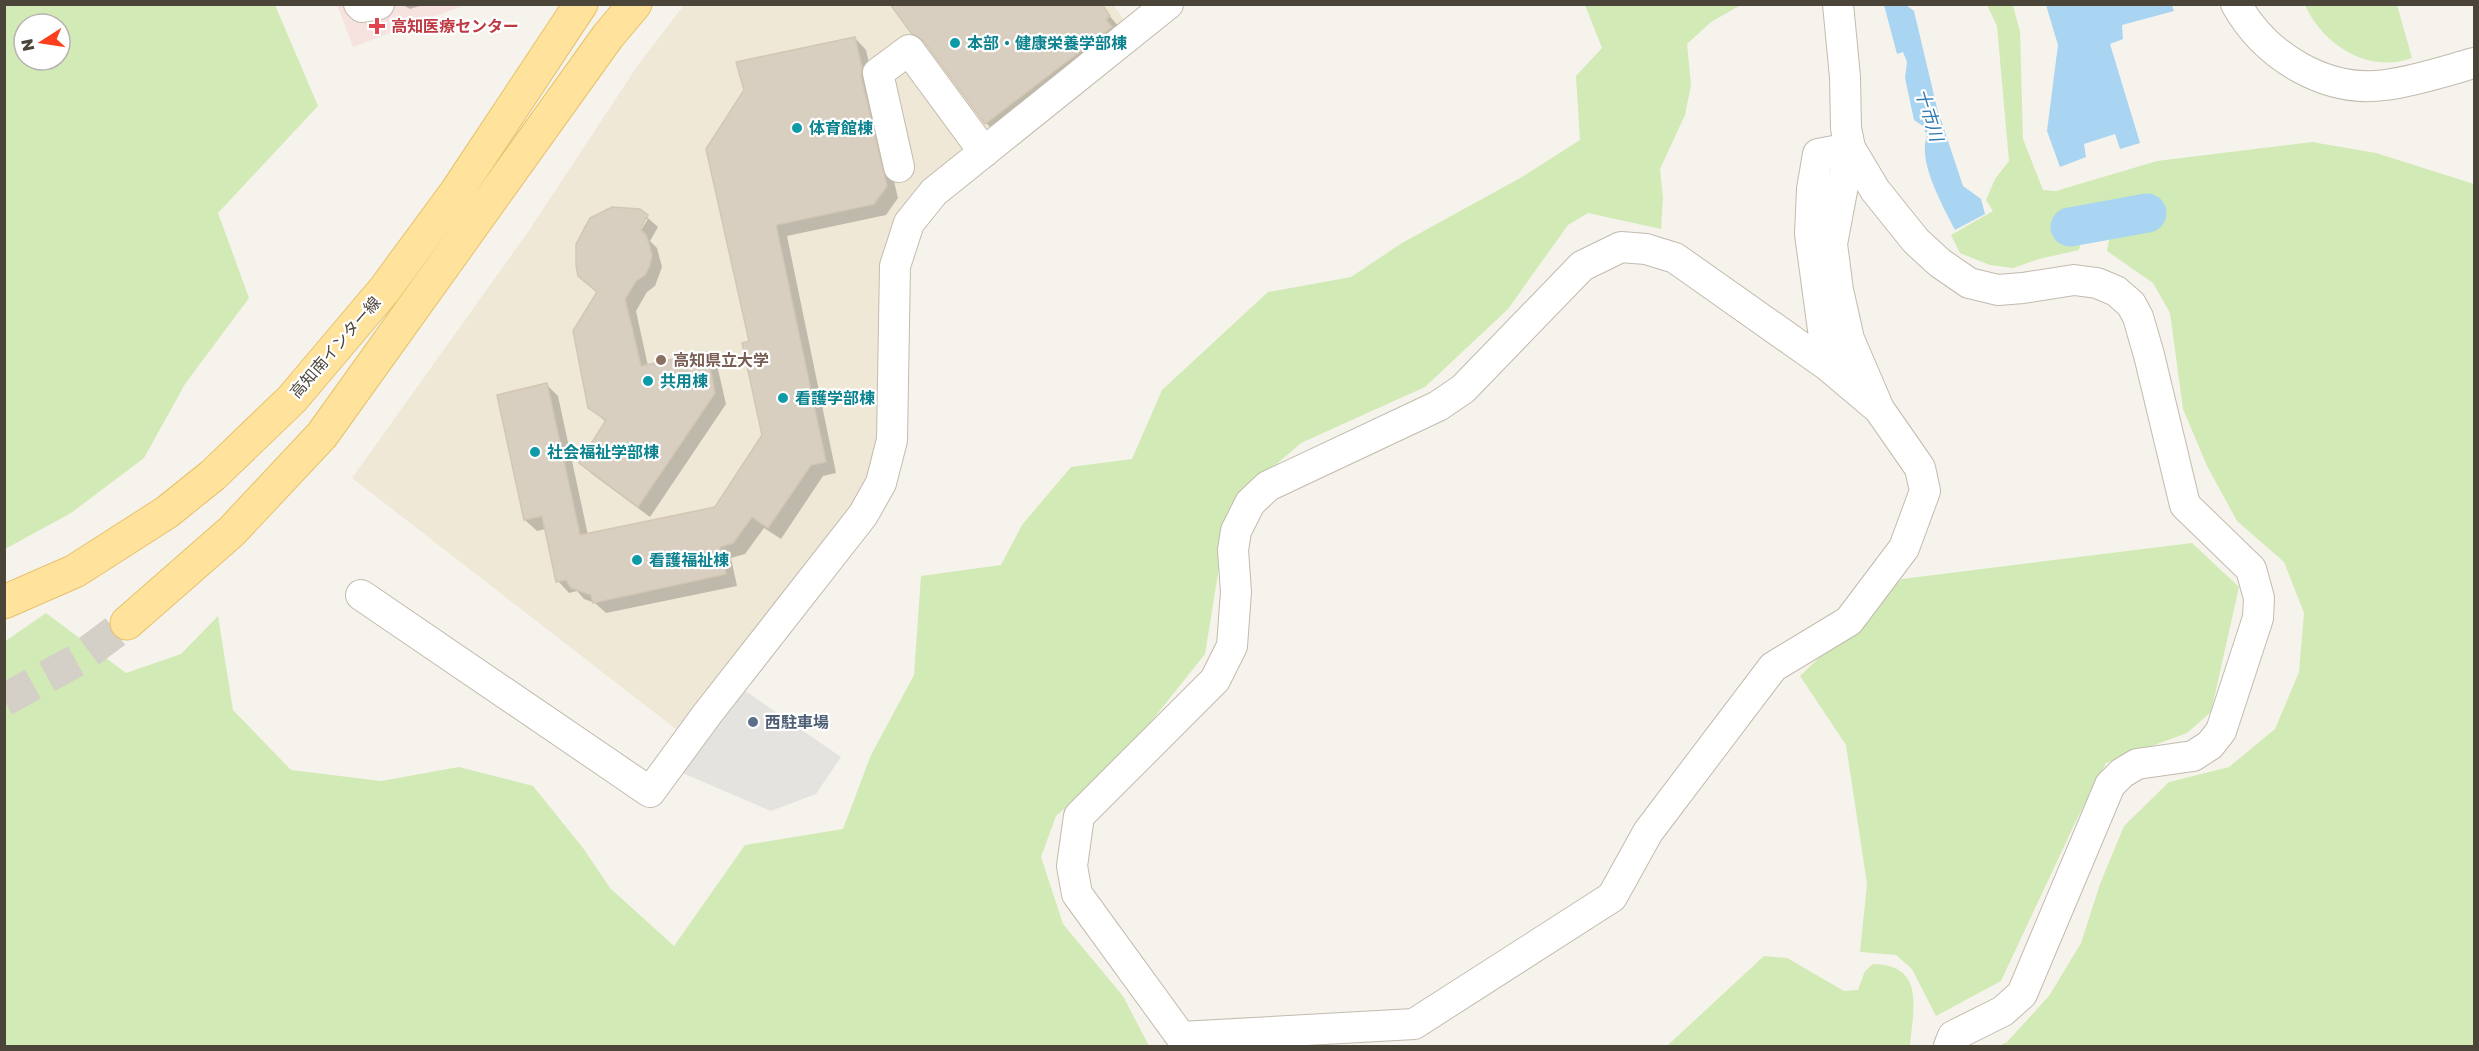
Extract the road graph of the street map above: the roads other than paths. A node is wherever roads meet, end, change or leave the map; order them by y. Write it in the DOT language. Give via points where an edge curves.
graph roads {
  1 [pos="359,4"];
  2 [pos="379,4"];
  3 [pos="581,4"];
  4 [pos="635,4"];
  5 [pos="1838,4"];
  6 [pos="2236,4"];
  7 [pos="1160,7"];
  8 [pos="2475,63"];
  9 [pos="1850,148"];
  10 [pos="984,152"];
  11 [pos="899,167"];
  12 [pos="1828,366"];
  13 [pos="1879,408"];
  14 [pos="361,595"];
  15 [pos="4,602"];
  16 [pos="127,623"];
  17 [pos="1949,1047"];
  1 -- 2 [label="street"];
  3 -- 15 [label="main road, 高知南インター線" via="457,191 385,289 292,399 213,475 167,512 75,571"];
  4 -- 16 [label="main road, 高知南インター線" via="516,161 322,435 232,531"];
  5 -- 9 [label="street"];
  6 -- 8 [label="street" via="2245,22 2268,46 2321,78 2350,85 2383,85"];
  7 -- 10 [label="street"];
  9 -- 12 [label="street" via="1818,154 1812,189 1810,234"];
  9 -- 13 [label="street" via="1832,244 1849,339"];
  9 -- 17 [label="street" via="1875,190 1916,241 1969,283 1998,290 2074,280 2097,283 2116,291 2131,304 2149,355 2185,505 2250,569 2259,598 2258,618 2221,731 2210,745 2193,756 2137,764 2110,784 2022,994 2003,1011 1953,1036"];
  10 -- 11 [label="street" via="909,50 878,73"];
  10 -- 14 [label="street" via="934,192 909,223 895,266 892,440 881,483 863,515 650,792"];
  12 -- 13 [label="street"];
  12 -- 13 [label="street" via="1675,258 1646,249 1621,247 1582,266 1463,389 1438,406 1268,486 1250,503 1236,531 1233,550 1236,592 1232,646 1215,680 1079,816 1072,866 1077,894 1181,1037 1414,1024 1612,897 1648,832 1773,667 1849,621 1904,548 1924,491 1920,468"];
}
